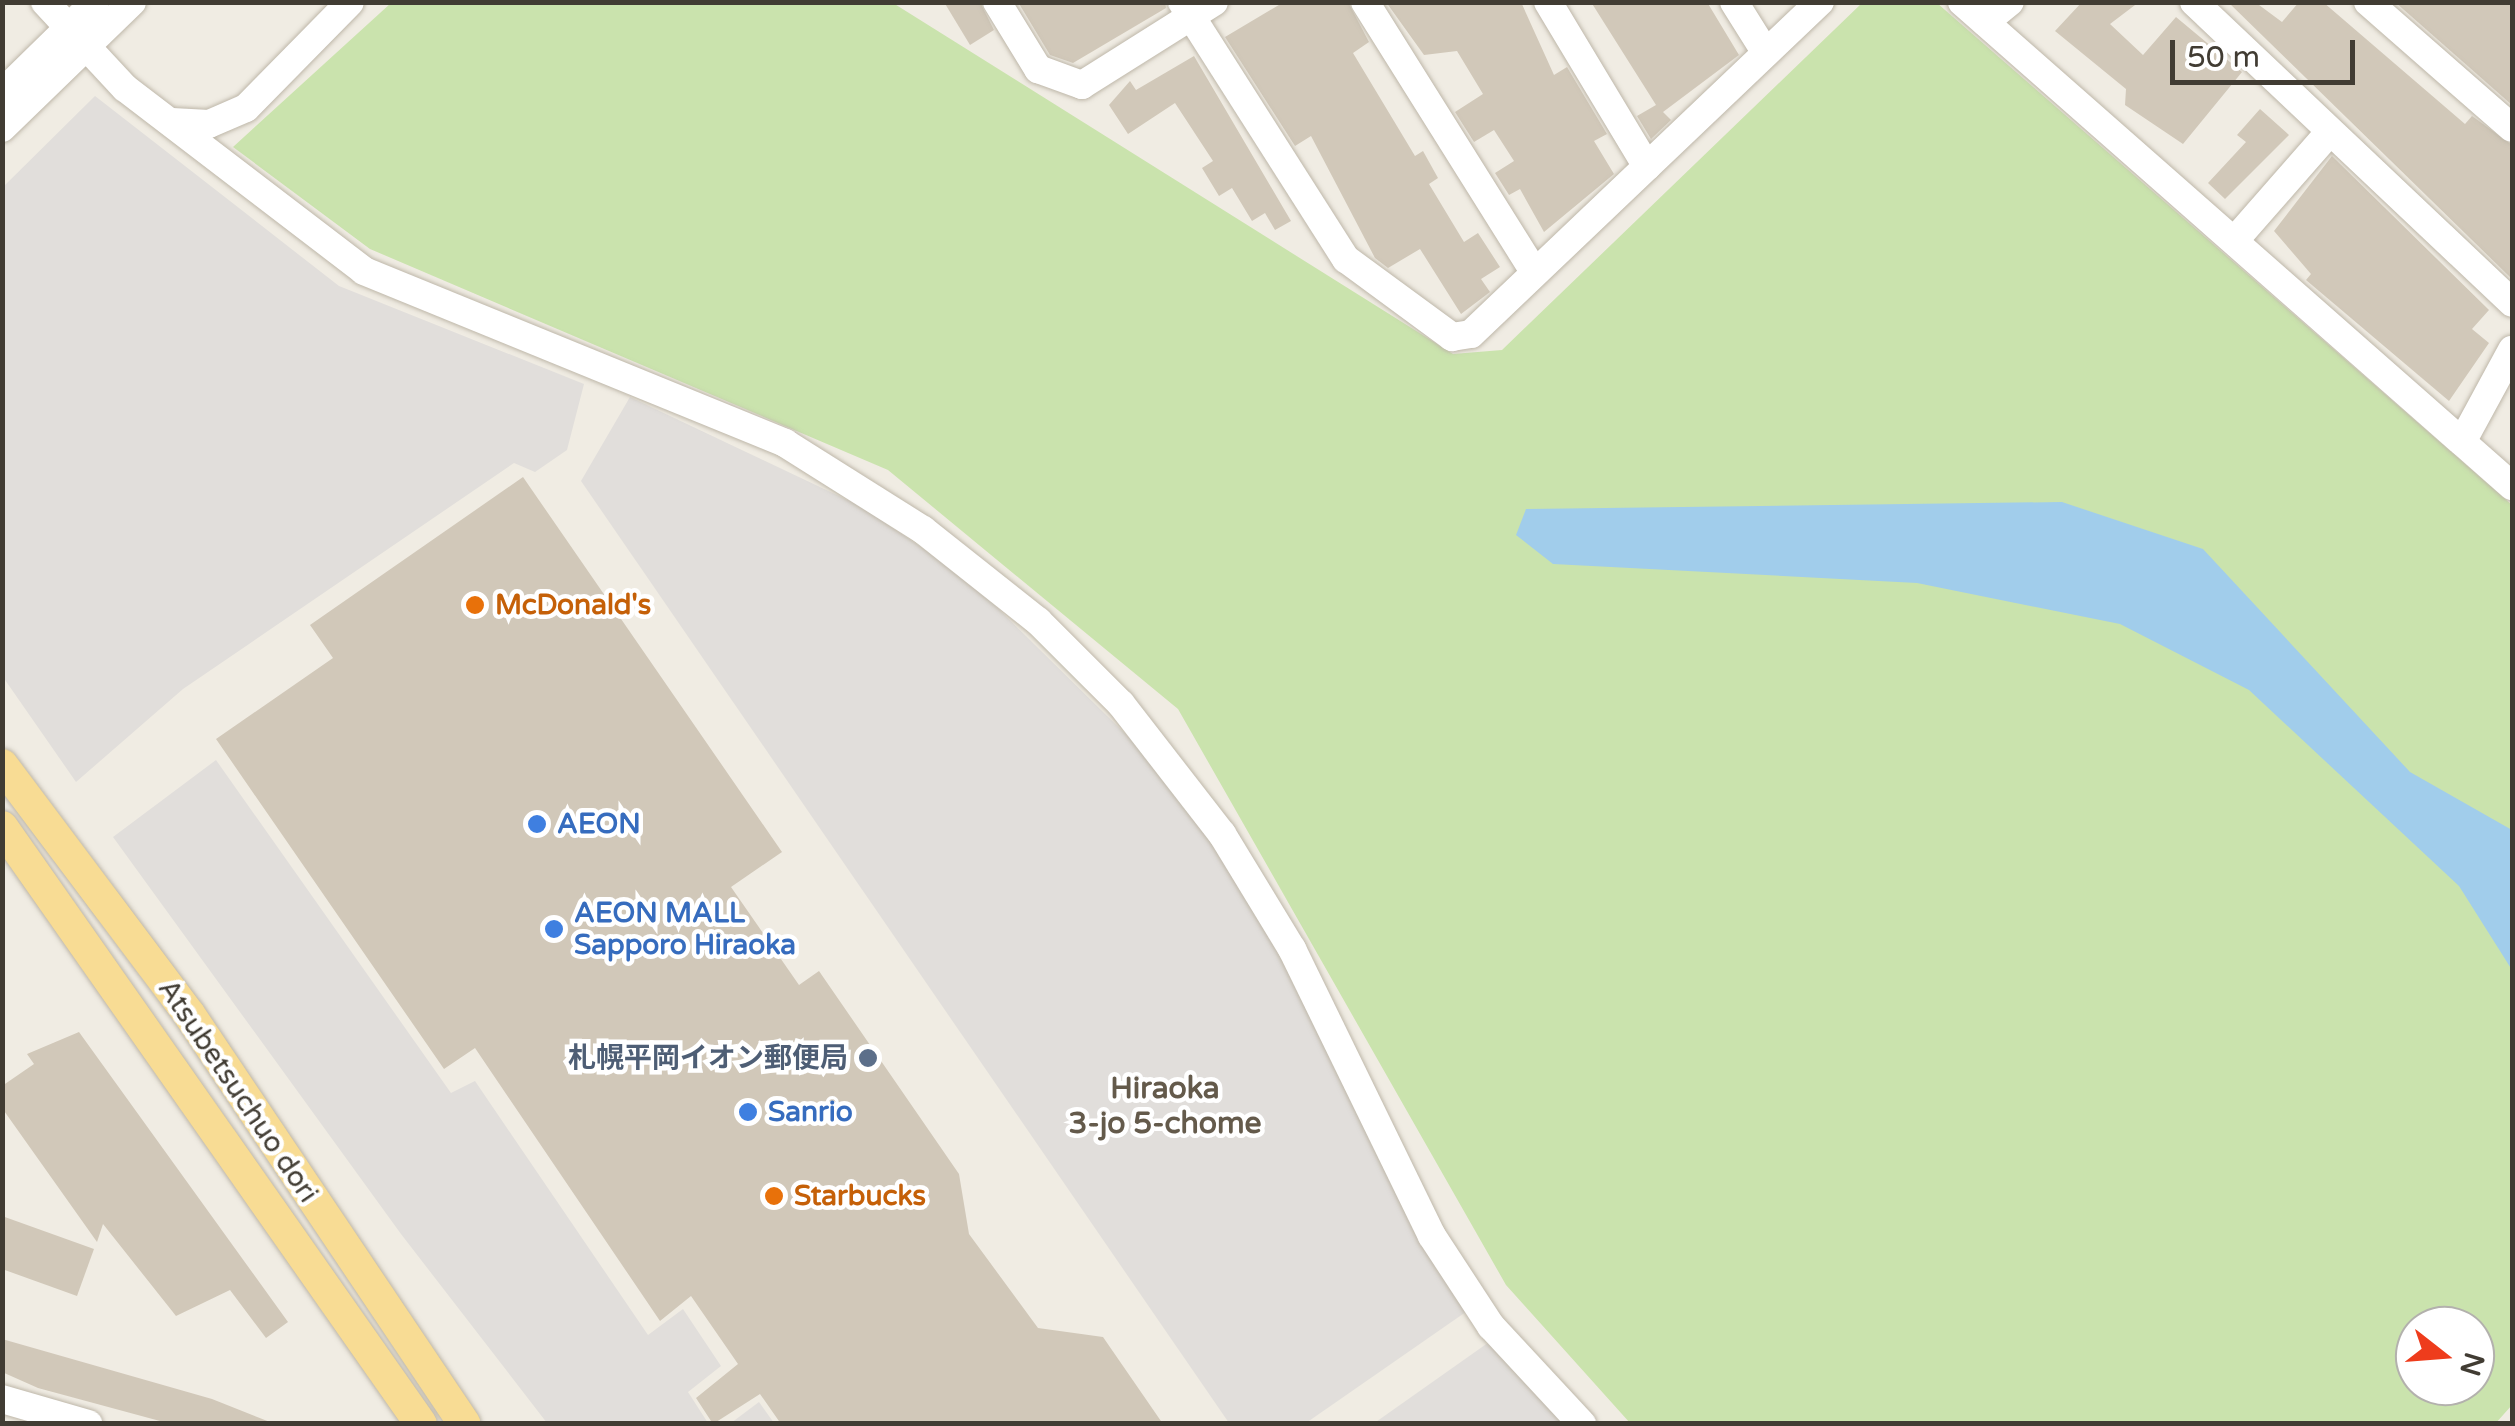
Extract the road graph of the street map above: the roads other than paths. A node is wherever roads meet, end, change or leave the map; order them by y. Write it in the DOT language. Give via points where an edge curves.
graph roads {
  1 [pos="45,2"];
  2 [pos="96,2"];
  3 [pos="132,2"];
  4 [pos="350,2"];
  5 [pos="997,2"];
  6 [pos="1365,2"];
  7 [pos="1548,2"];
  8 [pos="1734,2"];
  9 [pos="1820,2"];
  10 [pos="1962,2"];
  11 [pos="2010,2"];
  12 [pos="2194,2"];
  13 [pos="2368,2"];
  14 [pos="1196,8"];
  15 [pos="1984,22"];
  16 [pos="76,39"];
  17 [pos="1766,53"];
  18 [pos="2,93"];
  19 [pos="172,122"];
  20 [pos="2,128"];
  21 [pos="2512,128"];
  22 [pos="2328,134"];
  23 [pos="1647,167"];
  24 [pos="2236,240"];
  25 [pos="1533,270"];
  26 [pos="2512,303"];
  27 [pos="2512,350"];
  28 [pos="2462,442"];
  29 [pos="2512,486"];
  30 [pos="2,764"];
  31 [pos="2,826"];
  32 [pos="2,1399"];
  33 [pos="410,1419"];
  34 [pos="88,1424"];
  35 [pos="464,1424"];
  36 [pos="1582,1424"];
  1 -- 16 [label="street"];
  2 -- 16 [label="street"];
  3 -- 16 [label="street"];
  4 -- 19 [label="street" via="235,116"];
  5 -- 14 [label="street" via="1038,69 1082,85"];
  6 -- 25 [label="street"];
  7 -- 23 [label="street"];
  8 -- 17 [label="street"];
  9 -- 17 [label="street"];
  10 -- 15 [label="street"];
  11 -- 15 [label="street"];
  12 -- 22 [label="street"];
  13 -- 21 [label="street"];
  14 -- 25 [label="street" via="1346,260 1452,336 1472,334"];
  15 -- 24 [label="street"];
  16 -- 18 [label="street"];
  16 -- 19 [label="street"];
  16 -- 20 [label="street"];
  17 -- 23 [label="street"];
  19 -- 36 [label="street" via="364,271 785,443 908,520 1038,621 1120,704 1222,834 1292,949 1432,1236 1491,1326"];
  22 -- 24 [label="street"];
  22 -- 26 [label="street"];
  23 -- 25 [label="street"];
  24 -- 28 [label="street"];
  27 -- 28 [label="street"];
  28 -- 29 [label="street"];
  30 -- 35 [label="main road, Atsubetsuchuo dori" via="190,1014"];
  31 -- 33 [label="main road, Atsubetsuchuo dori"];
  32 -- 34 [label="street"];
}
